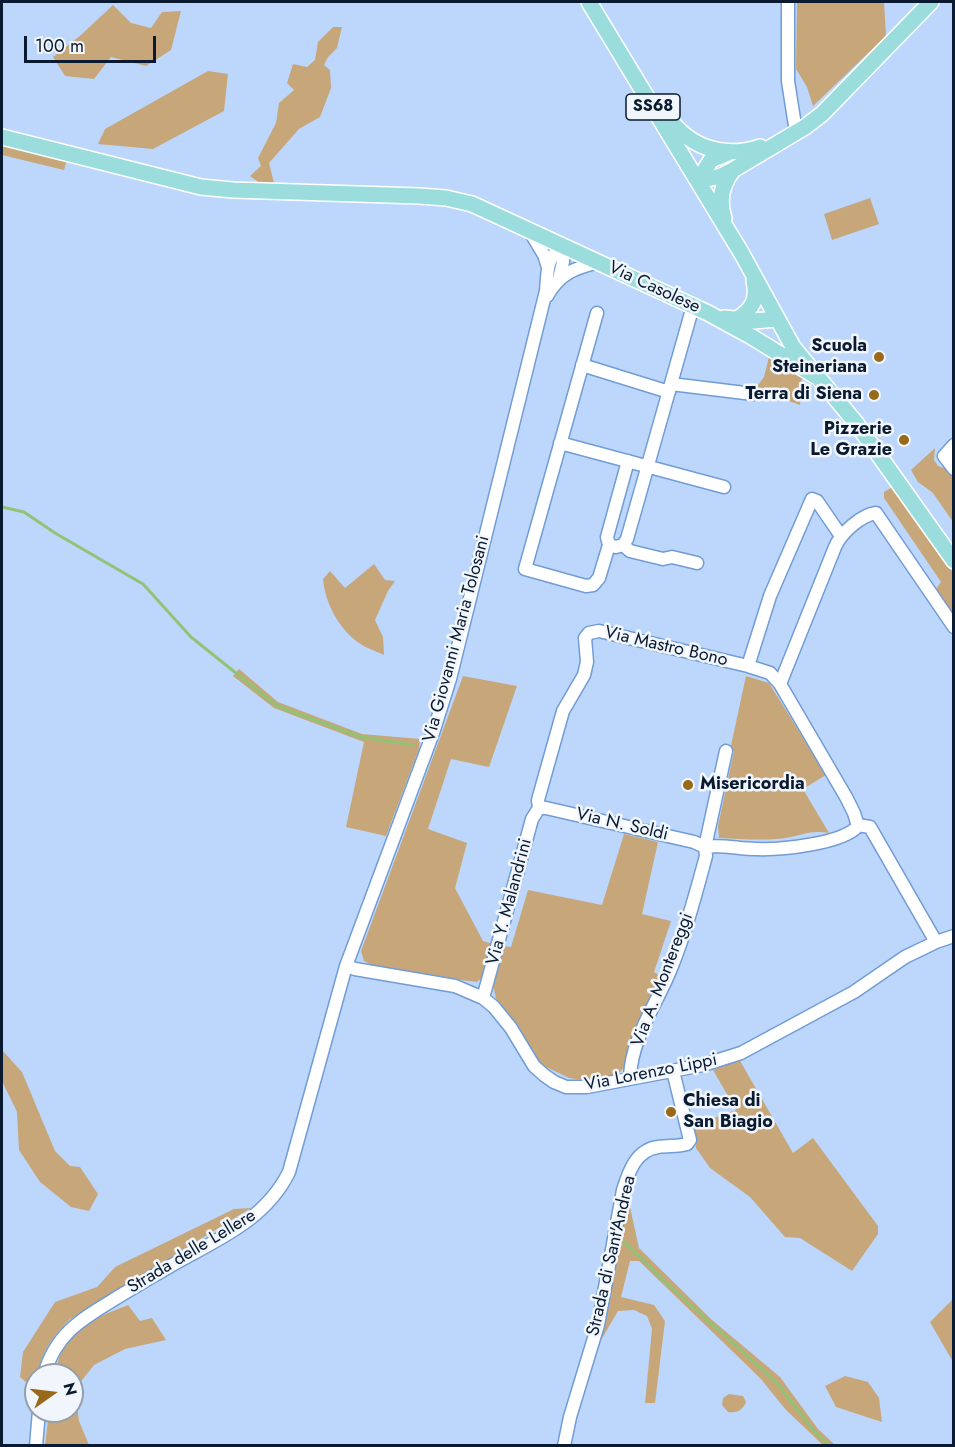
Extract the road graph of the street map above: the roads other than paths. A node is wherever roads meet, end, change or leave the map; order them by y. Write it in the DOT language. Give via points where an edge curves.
graph roads {
  1 [pos="589,2"];
  2 [pos="788,2"];
  3 [pos="931,2"];
  4 [pos="608,34"];
  5 [pos="789,136"];
  6 [pos="2,137"];
  7 [pos="728,153"];
  8 [pos="733,170"];
  9 [pos="698,181"];
  10 [pos="529,230"];
  11 [pos="734,240"];
  12 [pos="564,245"];
  13 [pos="599,262"];
  14 [pos="548,268"];
  15 [pos="752,272"];
  16 [pos="559,279"];
  17 [pos="543,304"];
  18 [pos="693,306"];
  19 [pos="597,313"];
  20 [pos="708,313"];
  21 [pos="737,319"];
  22 [pos="777,319"];
  23 [pos="752,337"];
  24 [pos="582,365"];
  25 [pos="817,377"];
  26 [pos="670,388"];
  27 [pos="753,394"];
  28 [pos="560,443"];
  29 [pos="954,445"];
  30 [pos="628,461"];
  31 [pos="648,466"];
  32 [pos="954,469"];
  33 [pos="724,487"];
  34 [pos="841,536"];
  35 [pos="609,545"];
  36 [pos="623,545"];
  37 [pos="954,561"];
  38 [pos="697,563"];
  39 [pos="954,627"];
  40 [pos="748,666"];
  41 [pos="780,684"];
  42 [pos="726,751"];
  43 [pos="538,808"];
  44 [pos="858,825"];
  45 [pos="705,847"];
  46 [pos="954,936"];
  47 [pos="936,942"];
  48 [pos="346,966"];
  49 [pos="483,998"];
  50 [pos="674,1071"];
  51 [pos="630,1078"];
  52 [pos="49,1363"];
  53 [pos="38,1423"];
  54 [pos="36,1446"];
  55 [pos="564,1446"];
  1 -- 4 [label="main road, SS68"];
  2 -- 5 [label="street"];
  3 -- 5 [label="main road" via="838,100 816,120"];
  4 -- 7 [label="main road" via="680,131 700,146"];
  4 -- 9 [label="main road, SS68"];
  5 -- 7 [label="main road" via="750,150"];
  5 -- 8 [label="main road"];
  6 -- 10 [label="main road, Via Casolese" via="201,187 446,198 471,204"];
  7 -- 9 [label="main road" via="711,160"];
  8 -- 9 [label="main road"];
  8 -- 11 [label="main road" via="725,183 721,204"];
  9 -- 11 [label="main road, SS68"];
  10 -- 12 [label="main road, Via Casolese"];
  10 -- 14 [label="street"];
  11 -- 15 [label="main road, SS68"];
  12 -- 13 [label="main road, Via Casolese"];
  12 -- 14 [label="street, Via Giovanni Maria Tolosani" via="553,254"];
  12 -- 16 [label="street, Via Giovanni Maria Tolosani"];
  13 -- 16 [label="street" via="575,268"];
  13 -- 18 [label="main road, Via Casolese"];
  14 -- 17 [label="street, Via Giovanni Maria Tolosani"];
  15 -- 21 [label="main road" via="755,301"];
  15 -- 22 [label="main road, SS68"];
  16 -- 17 [label="street, Via Giovanni Maria Tolosani"];
  17 -- 48 [label="street, Via Giovanni Maria Tolosani" via="434,733"];
  18 -- 20 [label="main road, Via Casolese"];
  18 -- 26 [label="street"];
  19 -- 24 [label="street"];
  20 -- 21 [label="main road, Via Casolese"];
  20 -- 23 [label="main road, Via Casolese"];
  21 -- 22 [label="main road, Via Casolese"];
  22 -- 23 [label="main road" via="770,331"];
  22 -- 25 [label="main road, SS68"];
  23 -- 25 [label="main road, Via Casolese"];
  24 -- 26 [label="street"];
  24 -- 28 [label="street"];
  25 -- 37 [label="main road, SS68" via="861,429"];
  26 -- 27 [label="street"];
  26 -- 31 [label="street"];
  28 -- 30 [label="street"];
  28 -- 35 [label="street" via="525,569 593,585"];
  29 -- 32 [label="street" via="944,456"];
  30 -- 31 [label="street"];
  30 -- 35 [label="street" via="608,532"];
  31 -- 33 [label="street"];
  31 -- 36 [label="street"];
  34 -- 39 [label="street" via="876,513"];
  34 -- 40 [label="street" via="817,501 812,500 767,604"];
  34 -- 41 [label="street"];
  35 -- 36 [label="street"];
  36 -- 38 [label="street" via="630,551"];
  40 -- 41 [label="street, Via Mastro Bono" via="770,673"];
  40 -- 43 [label="street, Via Mastro Bono" via="599,631 587,634 584,675 563,711"];
  41 -- 44 [label="street" via="846,797"];
  42 -- 45 [label="street, Via A. Montereggi"];
  43 -- 45 [label="street, Via N. Soldi"];
  43 -- 49 [label="street, Via Y. Malandrini"];
  44 -- 45 [label="street, Via N. Soldi" via="840,837 793,847"];
  44 -- 47 [label="street" via="870,827"];
  45 -- 51 [label="street, Via A. Montereggi" via="683,936 643,1025"];
  46 -- 47 [label="street, Via Lorenzo Lippi"];
  47 -- 50 [label="street, Via Lorenzo Lippi" via="905,957 854,993 741,1053"];
  48 -- 49 [label="street, Via Lorenzo Lippi" via="455,986"];
  48 -- 52 [label="street, Strada delle Lellere" via="293,1160 279,1191 266,1207 243,1224 74,1325 54,1348"];
  49 -- 51 [label="street, Via Lorenzo Lippi" via="502,1016 534,1066 554,1082 566,1087 587,1087"];
  50 -- 51 [label="street, Via Lorenzo Lippi"];
  50 -- 55 [label="street, Strada di Sant'Andrea" via="690,1140 678,1147 656,1147 644,1152 628,1173 598,1325"];
  53 -- 54 [label="street"];
}
